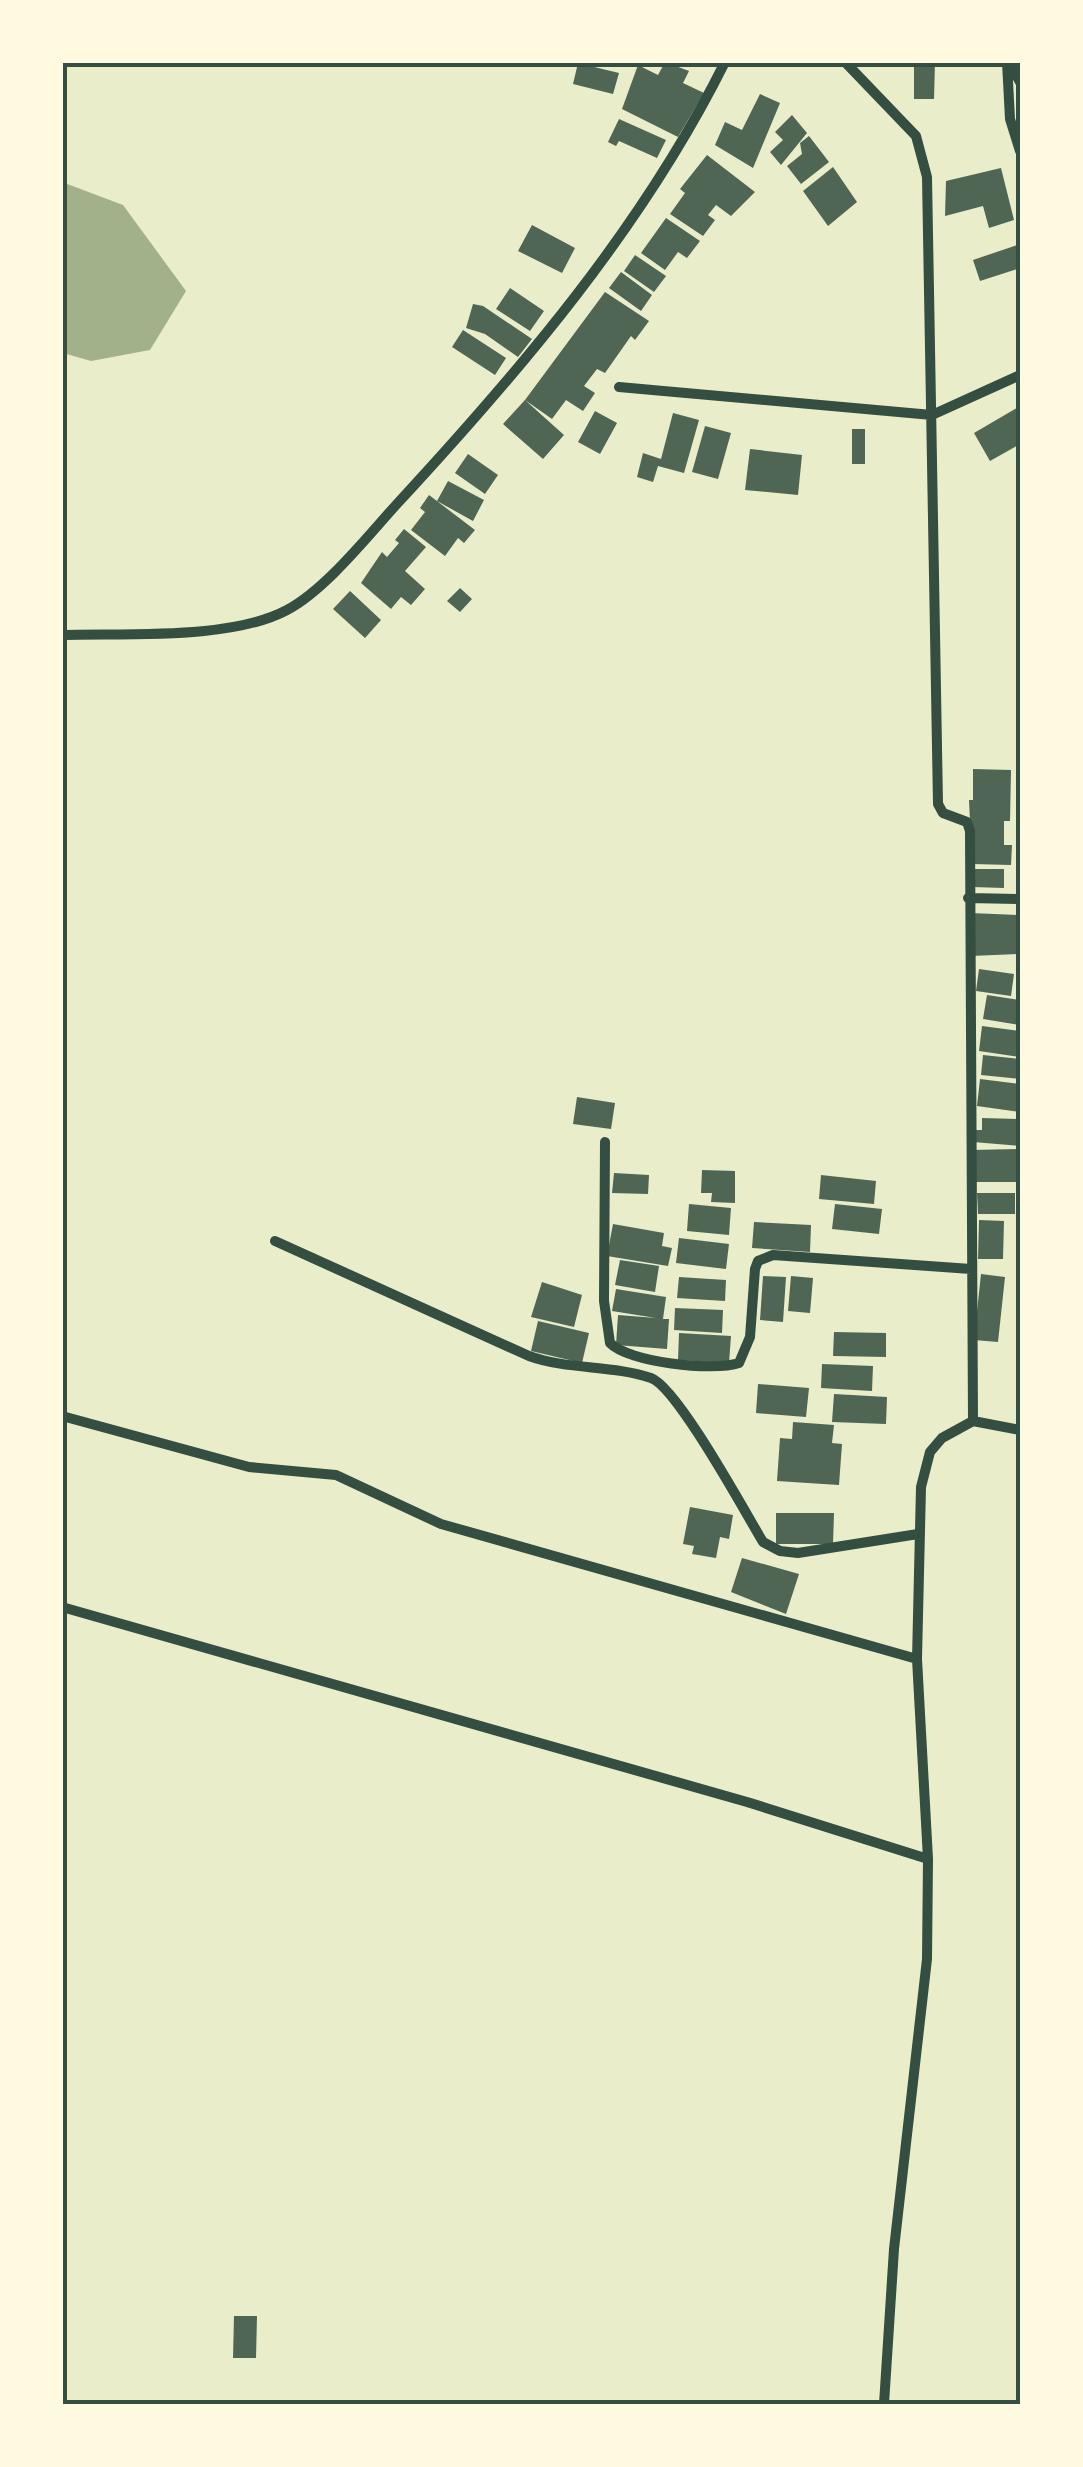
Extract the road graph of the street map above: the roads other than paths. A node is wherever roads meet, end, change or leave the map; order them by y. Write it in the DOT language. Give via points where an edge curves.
graph roads {
  1 [pos="725,62"];
  2 [pos="844,62"];
  3 [pos="1008,62"];
  4 [pos="1020,82"];
  5 [pos="1015,117"];
  6 [pos="1020,151"];
  7 [pos="1020,375"];
  8 [pos="619,387"];
  9 [pos="932,415"];
  10 [pos="62,635"];
  11 [pos="968,898"];
  12 [pos="1020,899"];
  13 [pos="605,1142"];
  14 [pos="275,1241"];
  15 [pos="971,1268"];
  16 [pos="62,1416"];
  17 [pos="973,1421"];
  18 [pos="1020,1430"];
  19 [pos="918,1534"];
  20 [pos="62,1607"];
  21 [pos="917,1659"];
  22 [pos="928,1859"];
  23 [pos="884,2404"];
  1 -- 10 [label="street" via="649,194 585,282 434,464 302,600 254,623"];
  2 -- 9 [label="street" via="916,136 926,162"];
  3 -- 4 [label="street"];
  3 -- 5 [label="street"];
  5 -- 6 [label="street"];
  7 -- 9 [label="street"];
  8 -- 9 [label="street"];
  9 -- 11 [label="street" via="938,808 967,822"];
  11 -- 12 [label="street"];
  11 -- 15 [label="street"];
  13 -- 15 [label="street" via="604,1301 610,1343 627,1356 739,1363 750,1337 755,1268 766,1257"];
  14 -- 19 [label="street" via="529,1356 652,1378 677,1403 764,1542 780,1551"];
  15 -- 17 [label="street"];
  16 -- 21 [label="street" via="249,1468 336,1475 441,1524"];
  17 -- 18 [label="street"];
  17 -- 19 [label="street" via="930,1452"];
  19 -- 21 [label="street"];
  20 -- 22 [label="street"];
  21 -- 22 [label="street"];
  22 -- 23 [label="street" via="927,1960"];
}
